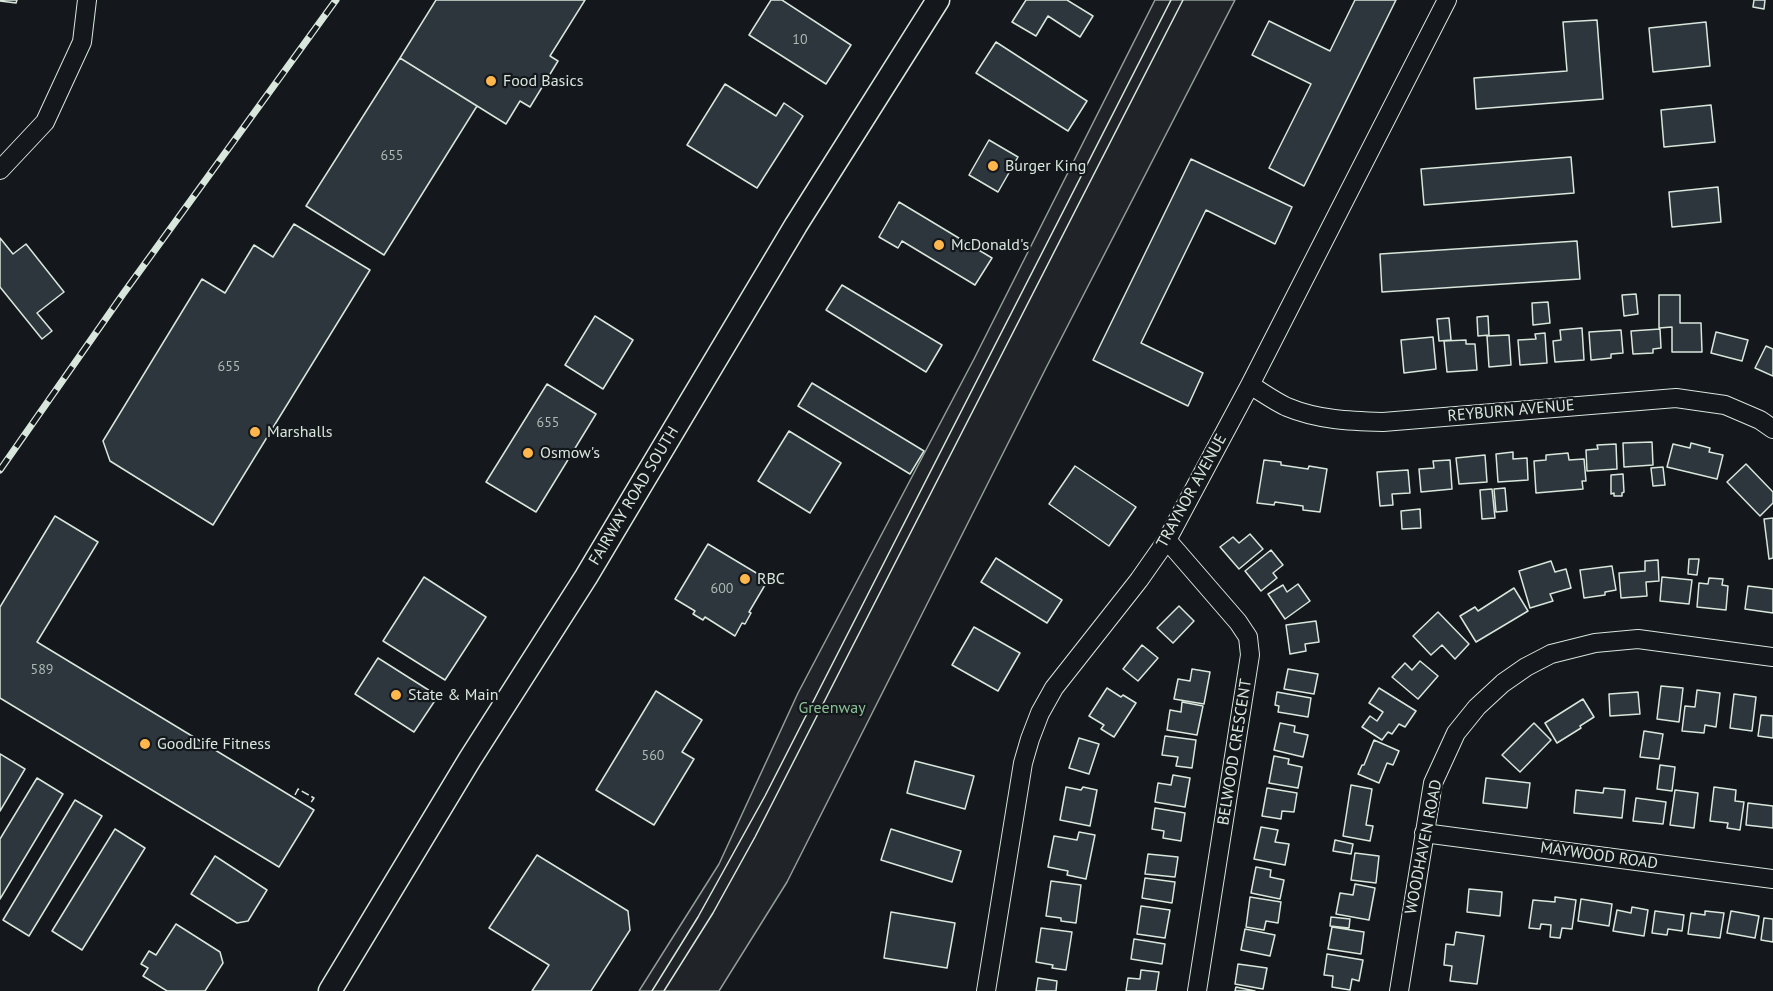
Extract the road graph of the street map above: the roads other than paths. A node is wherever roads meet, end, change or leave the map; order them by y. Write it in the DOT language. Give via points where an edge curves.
graph roads {
  1 [pos="87,0"];
  2 [pos="938,0"];
  3 [pos="1447,0"];
  4 [pos="0,170"];
  5 [pos="1250,385"];
  6 [pos="1773,429"];
  7 [pos="1167,540"];
  8 [pos="1773,657"];
  9 [pos="1424,833"];
  10 [pos="1773,879"];
  11 [pos="330,991"];
  12 [pos="986,991"];
  13 [pos="1197,991"];
  14 [pos="1399,991"];
  1 -- 4 [label="street" via="82,42 45,122"];
  2 -- 11 [label="main road, FAIRWAY ROAD SOUTH" via="796,225 586,577"];
  3 -- 5 [label="street, TRAYNOR AVENUE"];
  5 -- 6 [label="street, REYBURN AVENUE" via="1311,416 1350,421 1383,422 1676,398 1725,405"];
  5 -- 7 [label="street, TRAYNOR AVENUE"];
  7 -- 12 [label="street, TRAYNOR AVENUE" via="1054,687 1040,713 1023,763"];
  7 -- 13 [label="street, BELWOOD CRESCENT" via="1238,622 1248,637 1250,655"];
  8 -- 9 [label="street, WOODHAVEN ROAD" via="1638,639 1595,643 1551,654 1503,683 1455,734 1433,783"];
  9 -- 10 [label="street, MAYWOOD ROAD"];
  9 -- 14 [label="street, WOODHAVEN ROAD"];
}
